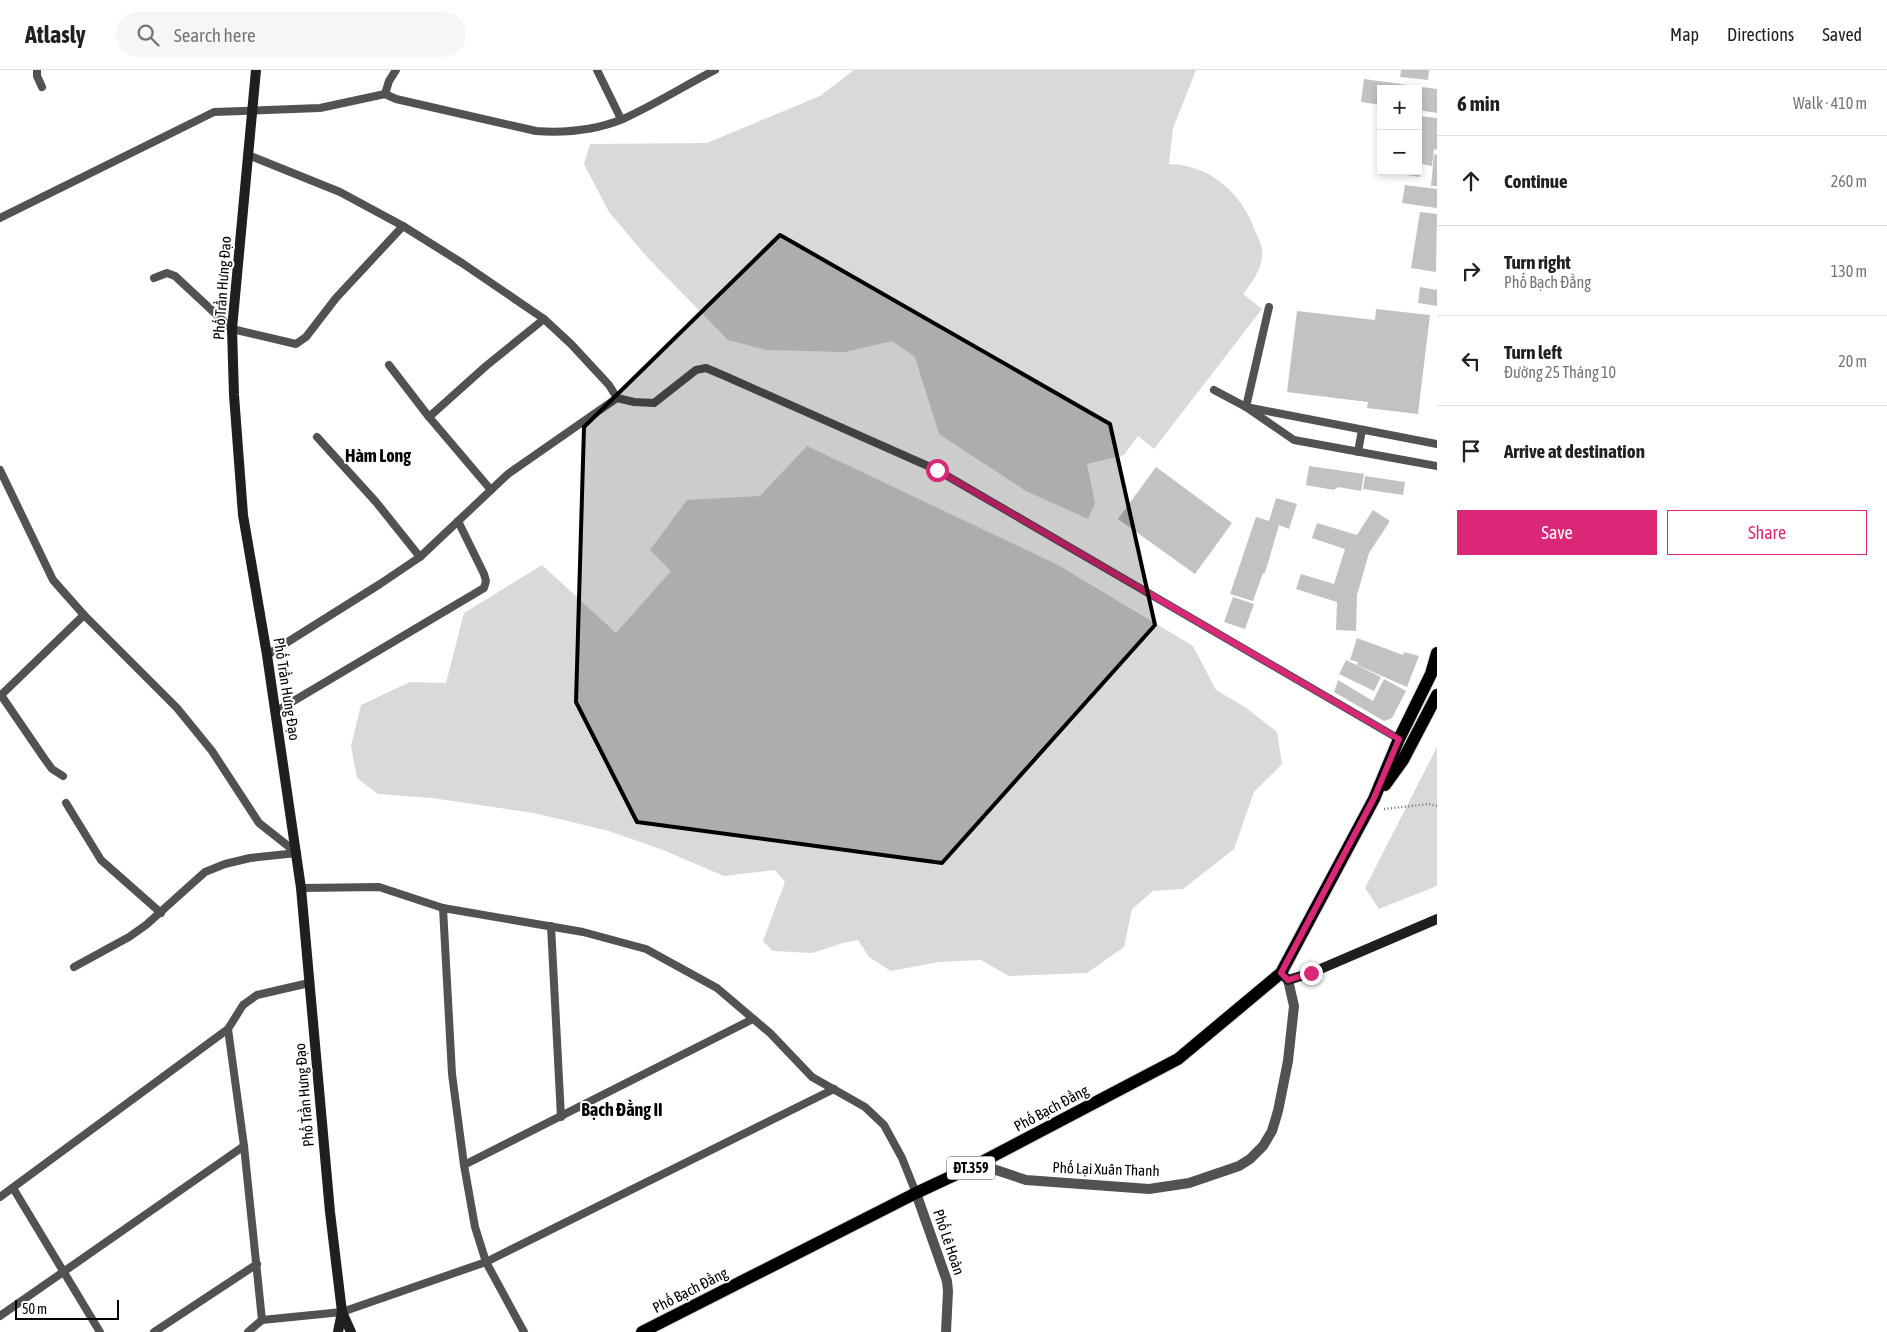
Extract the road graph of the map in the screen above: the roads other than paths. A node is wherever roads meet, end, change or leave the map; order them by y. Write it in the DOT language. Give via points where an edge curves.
graph roads {
  1 [pos="37,70"];
  2 [pos="256,70"];
  3 [pos="396,70"];
  4 [pos="597,70"];
  5 [pos="714,70"];
  6 [pos="42,87"];
  7 [pos="386,94"];
  8 [pos="251,112"];
  9 [pos="621,119"];
  10 [pos="248,155"];
  11 [pos="0,218"];
  12 [pos="403,226"];
  13 [pos="154,278"];
  14 [pos="1269,307"];
  15 [pos="544,319"];
  16 [pos="232,329"];
  17 [pos="389,365"];
  18 [pos="1214,390"];
  19 [pos="617,398"];
  20 [pos="1246,407"];
  21 [pos="429,417"];
  22 [pos="1362,430"];
  23 [pos="317,437"];
  24 [pos="1437,444"];
  25 [pos="1358,452"];
  26 [pos="1437,466"];
  27 [pos="0,470"];
  28 [pos="491,490"];
  29 [pos="458,521"];
  30 [pos="420,557"];
  31 [pos="84,615"];
  32 [pos="267,654"];
  33 [pos="1437,654"];
  34 [pos="1434,675"];
  35 [pos="0,695"];
  36 [pos="1437,695"];
  37 [pos="275,712"];
  38 [pos="1399,739"];
  39 [pos="62,776"];
  40 [pos="1374,798"];
  41 [pos="66,803"];
  42 [pos="296,853"];
  43 [pos="301,888"];
  44 [pos="443,908"];
  45 [pos="161,913"];
  46 [pos="1437,919"];
  47 [pos="551,926"];
  48 [pos="74,967"];
  49 [pos="1285,976"];
  50 [pos="309,984"];
  51 [pos="753,1019"];
  52 [pos="228,1029"];
  53 [pos="834,1089"];
  54 [pos="561,1117"];
  55 [pos="244,1146"];
  56 [pos="978,1164"];
  57 [pos="464,1165"];
  58 [pos="13,1188"];
  59 [pos="916,1193"];
  60 [pos="0,1197"];
  61 [pos="486,1262"];
  62 [pos="256,1264"];
  63 [pos="64,1273"];
  64 [pos="342,1312"];
  65 [pos="0,1316"];
  66 [pos="262,1320"];
  67 [pos="100,1332"];
  68 [pos="154,1332"];
  69 [pos="248,1332"];
  70 [pos="338,1332"];
  71 [pos="351,1332"];
  72 [pos="524,1332"];
  73 [pos="642,1332"];
  74 [pos="946,1332"];
  1 -- 6 [label="lane"];
  2 -- 8 [label="street, Phố Trần Hưng Đạo"];
  3 -- 7 [label="lane"];
  4 -- 9 [label="lane"];
  5 -- 9 [label="lane"];
  7 -- 8 [label="lane" via="320,108"];
  7 -- 9 [label="lane" via="536,131 584,129"];
  8 -- 10 [label="street, Phố Trần Hưng Đạo"];
  8 -- 11 [label="lane" via="214,112"];
  10 -- 12 [label="lane" via="340,192"];
  10 -- 16 [label="street, Phố Trần Hưng Đạo"];
  12 -- 15 [label="lane"];
  12 -- 16 [label="lane" via="299,343"];
  13 -- 16 [label="lane" via="167,273 175,276"];
  14 -- 20 [label="lane"];
  15 -- 19 [label="lane" via="609,385"];
  15 -- 21 [label="lane"];
  16 -- 32 [label="street, Phố Trần Hưng Đạo" via="243,515"];
  17 -- 21 [label="lane"];
  18 -- 20 [label="lane"];
  19 -- 28 [label="lane" via="508,474"];
  19 -- 38 [label="lane" via="654,403 696,370 706,368 726,376 937,470"];
  20 -- 22 [label="lane"];
  20 -- 25 [label="lane" via="1294,440"];
  21 -- 28 [label="lane"];
  22 -- 24 [label="lane"];
  22 -- 25 [label="lane"];
  23 -- 30 [label="lane"];
  25 -- 26 [label="lane"];
  27 -- 31 [label="lane" via="53,580"];
  28 -- 29 [label="lane"];
  29 -- 30 [label="lane"];
  29 -- 37 [label="lane" via="484,574 484,588"];
  30 -- 32 [label="lane"];
  31 -- 35 [label="lane"];
  31 -- 42 [label="lane" via="177,708 212,751 259,823"];
  32 -- 37 [label="street, Phố Trần Hưng Đạo"];
  33 -- 34 [label="main road, ĐT.359"];
  34 -- 38 [label="main road, Phố Bạch Đằng / ĐT.359"];
  35 -- 39 [label="lane" via="52,769"];
  36 -- 40 [label="main road, Phố Bạch Đằng / ĐT.359" via="1403,760"];
  37 -- 42 [label="street, Phố Trần Hưng Đạo"];
  38 -- 40 [label="main road, Phố Bạch Đằng / ĐT.359"];
  40 -- 49 [label="main road, Phố Bạch Đằng / ĐT.359"];
  41 -- 45 [label="lane" via="102,860"];
  42 -- 43 [label="street, Phố Trần Hưng Đạo"];
  42 -- 45 [label="lane" via="250,858 205,872"];
  43 -- 44 [label="lane" via="379,888"];
  43 -- 50 [label="street, Phố Trần Hưng Đạo"];
  44 -- 47 [label="lane"];
  44 -- 57 [label="lane" via="452,1074"];
  45 -- 48 [label="lane" via="129,937"];
  46 -- 49 [label="street" via="1311,973"];
  47 -- 51 [label="lane" via="646,949 716,988"];
  47 -- 54 [label="lane"];
  49 -- 56 [label="main road, Phố Bạch Đằng / ĐT.359" via="1178,1059"];
  49 -- 56 [label="street, Phố Lại Xuân Thanh" via="1294,1006 1278,1111 1263,1146 1239,1166 1189,1183 1149,1189 1026,1180"];
  50 -- 52 [label="lane" via="257,995 243,1005"];
  50 -- 64 [label="street, Phố Trần Hưng Đạo"];
  51 -- 53 [label="lane" via="812,1077"];
  51 -- 54 [label="lane"];
  52 -- 55 [label="lane"];
  52 -- 58 [label="lane"];
  53 -- 59 [label="lane" via="865,1107 884,1125"];
  53 -- 61 [label="lane"];
  54 -- 57 [label="lane"];
  55 -- 62 [label="lane"];
  55 -- 63 [label="lane"];
  56 -- 59 [label="main road, Phố Bạch Đằng / ĐT.359"];
  57 -- 61 [label="lane" via="475,1227"];
  58 -- 60 [label="lane"];
  58 -- 63 [label="lane"];
  59 -- 73 [label="main road, Phố Bạch Đằng / ĐT.359"];
  59 -- 74 [label="street, Phố Lê Hoàn" via="947,1281"];
  61 -- 64 [label="lane"];
  61 -- 72 [label="lane"];
  62 -- 66 [label="lane"];
  62 -- 68 [label="lane"];
  63 -- 65 [label="lane"];
  63 -- 67 [label="lane"];
  64 -- 66 [label="lane"];
  64 -- 70 [label="street, Phố Trần Hưng Đạo"];
  64 -- 71 [label="street, Phố Trần Hưng Đạo"];
  66 -- 69 [label="lane"];
}
